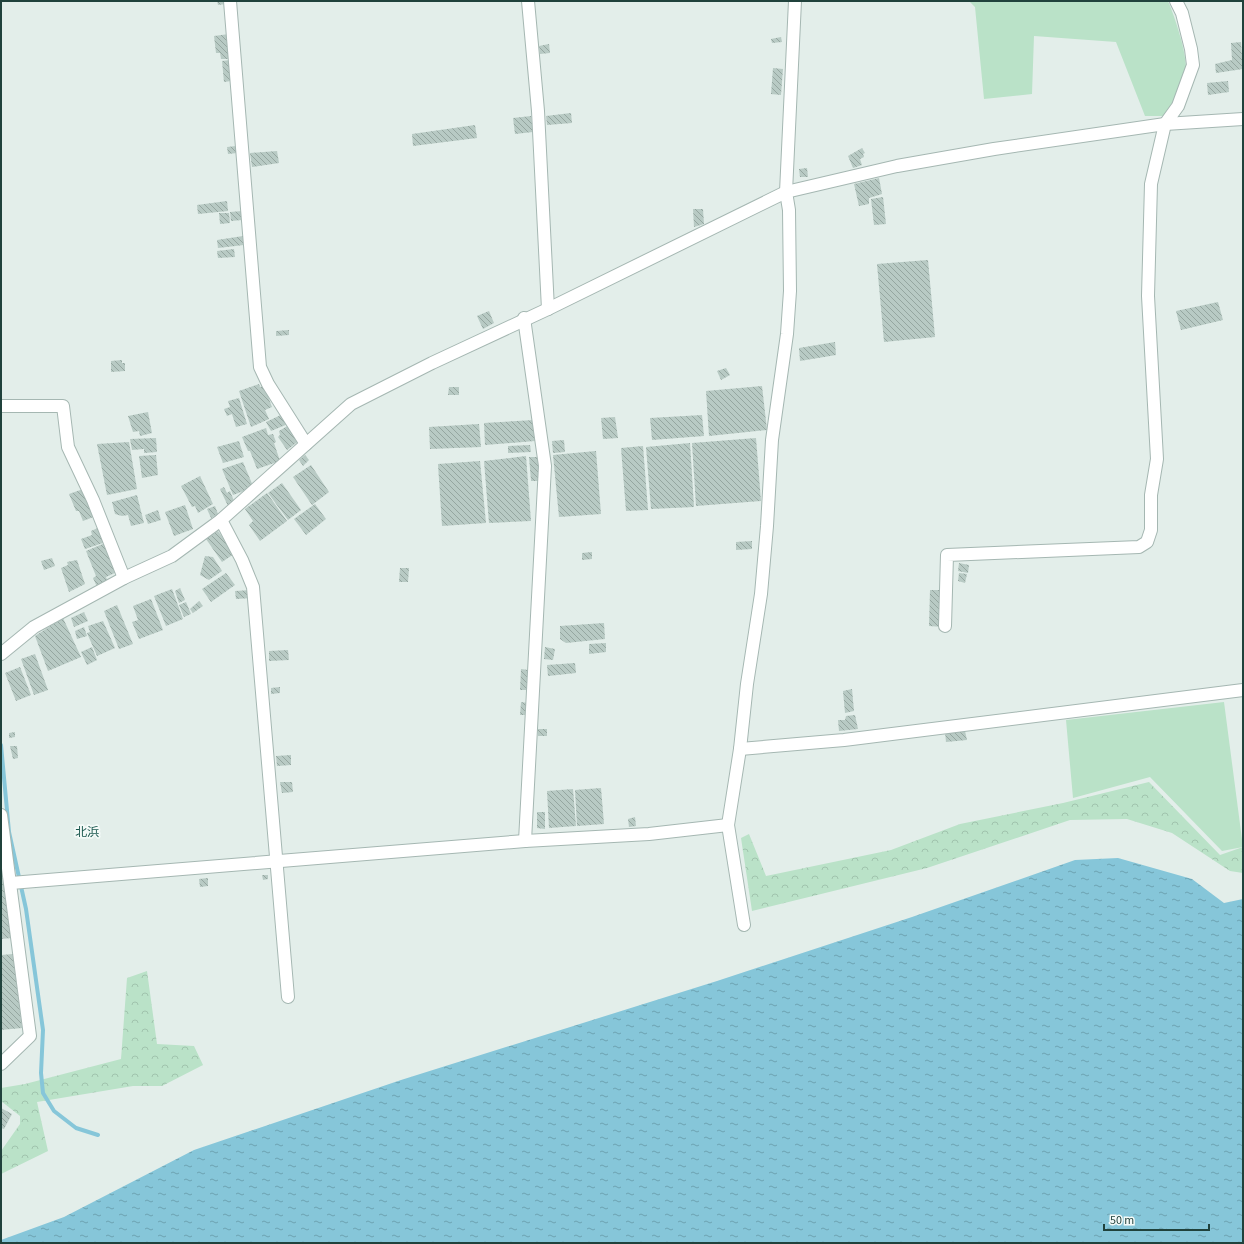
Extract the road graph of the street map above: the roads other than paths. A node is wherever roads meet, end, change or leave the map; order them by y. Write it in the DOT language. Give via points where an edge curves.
graph roads {
  1 [pos="230,1"];
  2 [pos="528,1"];
  3 [pos="795,1"];
  4 [pos="1176,1"];
  5 [pos="1243,119"];
  6 [pos="1165,124"];
  7 [pos="786,192"];
  8 [pos="548,309"];
  9 [pos="524,318"];
  10 [pos="1,406"];
  11 [pos="306,444"];
  12 [pos="221,520"];
  13 [pos="124,578"];
  14 [pos="945,626"];
  15 [pos="1,654"];
  16 [pos="1243,690"];
  17 [pos="740,749"];
  18 [pos="1,815"];
  19 [pos="728,825"];
  20 [pos="525,842"];
  21 [pos="277,861"];
  22 [pos="16,883"];
  23 [pos="744,924"];
  24 [pos="288,997"];
  25 [pos="1,1064"];
  1 -- 11 [label="street" via="260,367"];
  2 -- 8 [label="street" via="538,111"];
  3 -- 7 [label="street"];
  4 -- 6 [label="street" via="1189,42 1193,65 1178,106"];
  5 -- 6 [label="street"];
  6 -- 7 [label="street" via="897,166"];
  6 -- 14 [label="street" via="1150,184 1148,296 1157,459 1150,495 1151,530 1146,542 1139,547 948,555"];
  7 -- 8 [label="street"];
  7 -- 17 [label="street" via="789,210 790,291 787,334 772,440 761,594 746,684"];
  8 -- 9 [label="street"];
  9 -- 11 [label="street" via="351,404"];
  9 -- 20 [label="street" via="545,466"];
  10 -- 13 [label="street" via="63,406 68,447 93,500"];
  11 -- 12 [label="street"];
  12 -- 13 [label="street" via="172,556"];
  12 -- 21 [label="street" via="253,587"];
  13 -- 15 [label="street" via="34,627"];
  16 -- 17 [label="street" via="844,740"];
  17 -- 19 [label="street"];
  18 -- 22 [label="street"];
  19 -- 20 [label="street" via="649,834"];
  19 -- 23 [label="street"];
  20 -- 21 [label="street"];
  21 -- 22 [label="street"];
  21 -- 24 [label="street"];
  22 -- 25 [label="street" via="30,1036"];
}
